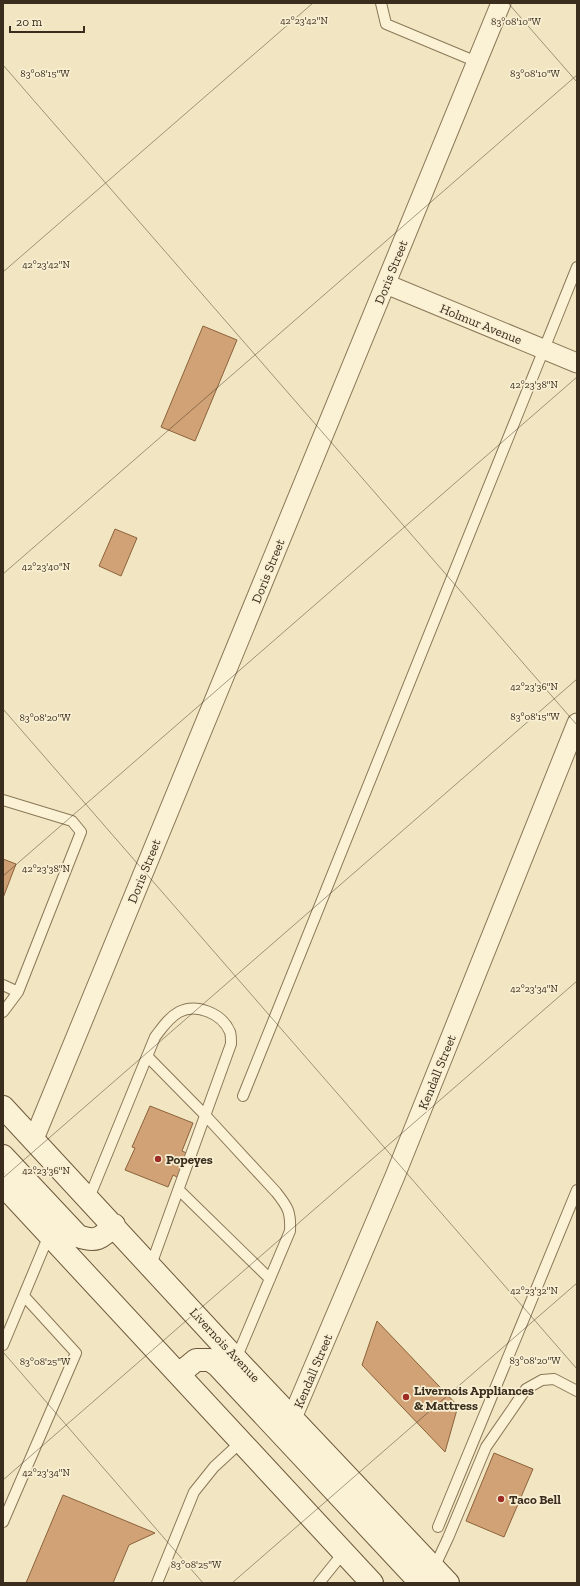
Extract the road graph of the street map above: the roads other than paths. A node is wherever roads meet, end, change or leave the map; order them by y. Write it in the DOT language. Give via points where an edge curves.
graph roads {
  1 [pos="381,3"];
  2 [pos="500,3"];
  3 [pos="478,62"];
  4 [pos="577,267"];
  5 [pos="386,284"];
  6 [pos="544,350"];
  7 [pos="577,363"];
  8 [pos="577,723"];
  9 [pos="3,800"];
  10 [pos="3,985"];
  11 [pos="18,992"];
  12 [pos="3,1012"];
  13 [pos="147,1056"];
  14 [pos="243,1096"];
  15 [pos="3,1106"];
  16 [pos="206,1115"];
  17 [pos="34,1139"];
  18 [pos="3,1156"];
  19 [pos="3,1185"];
  20 [pos="179,1190"];
  21 [pos="577,1190"];
  22 [pos="89,1198"];
  23 [pos="114,1225"];
  24 [pos="49,1235"];
  25 [pos="151,1266"];
  26 [pos="270,1279"];
  27 [pos="24,1296"];
  28 [pos="3,1345"];
  29 [pos="236,1358"];
  30 [pos="179,1374"];
  31 [pos="577,1391"];
  32 [pos="292,1418"];
  33 [pos="241,1442"];
  34 [pos="3,1522"];
  35 [pos="438,1527"];
  36 [pos="344,1552"];
  37 [pos="435,1578"];
  38 [pos="158,1583"];
  39 [pos="319,1583"];
  40 [pos="372,1583"];
  1 -- 3 [label="lane" via="386,24"];
  2 -- 3 [label="street, Doris Street"];
  3 -- 5 [label="street, Doris Street"];
  4 -- 6 [label="lane"];
  5 -- 6 [label="street, Holmur Avenue"];
  5 -- 17 [label="street, Doris Street"];
  6 -- 7 [label="street, Holmur Avenue"];
  6 -- 14 [label="lane"];
  8 -- 32 [label="street, Kendall Street" via="395,1176"];
  9 -- 11 [label="lane" via="72,821 80,832"];
  10 -- 11 [label="lane"];
  11 -- 12 [label="lane"];
  13 -- 16 [label="lane"];
  13 -- 16 [label="lane" via="155,1037 166,1022 179,1012 191,1009 207,1011 219,1018 230,1032 231,1044"];
  13 -- 22 [label="lane"];
  15 -- 17 [label="main road, Livernois Avenue"];
  16 -- 20 [label="lane"];
  16 -- 26 [label="lane" via="287,1205 291,1216 290,1231"];
  17 -- 22 [label="main road, Livernois Avenue"];
  18 -- 23 [label="main road" via="78,1236 99,1239"];
  19 -- 24 [label="main road"];
  20 -- 25 [label="lane"];
  20 -- 26 [label="lane"];
  21 -- 35 [label="lane"];
  22 -- 23 [label="main road, Livernois Avenue"];
  23 -- 25 [label="main road, Livernois Avenue"];
  24 -- 27 [label="lane"];
  24 -- 30 [label="main road"];
  25 -- 29 [label="main road, Livernois Avenue"];
  26 -- 29 [label="lane"];
  27 -- 28 [label="lane"];
  27 -- 34 [label="lane" via="76,1353"];
  29 -- 32 [label="main road, Livernois Avenue"];
  30 -- 33 [label="main road"];
  30 -- 37 [label="main road" via="196,1360 210,1360 218,1366 417,1579"];
  31 -- 37 [label="lane" via="554,1379 542,1380 526,1389 486,1447 448,1538"];
  32 -- 37 [label="main road, Livernois Avenue"];
  33 -- 36 [label="main road"];
  33 -- 38 [label="lane" via="214,1467 194,1492"];
  36 -- 39 [label="lane"];
  36 -- 40 [label="main road"];
}
